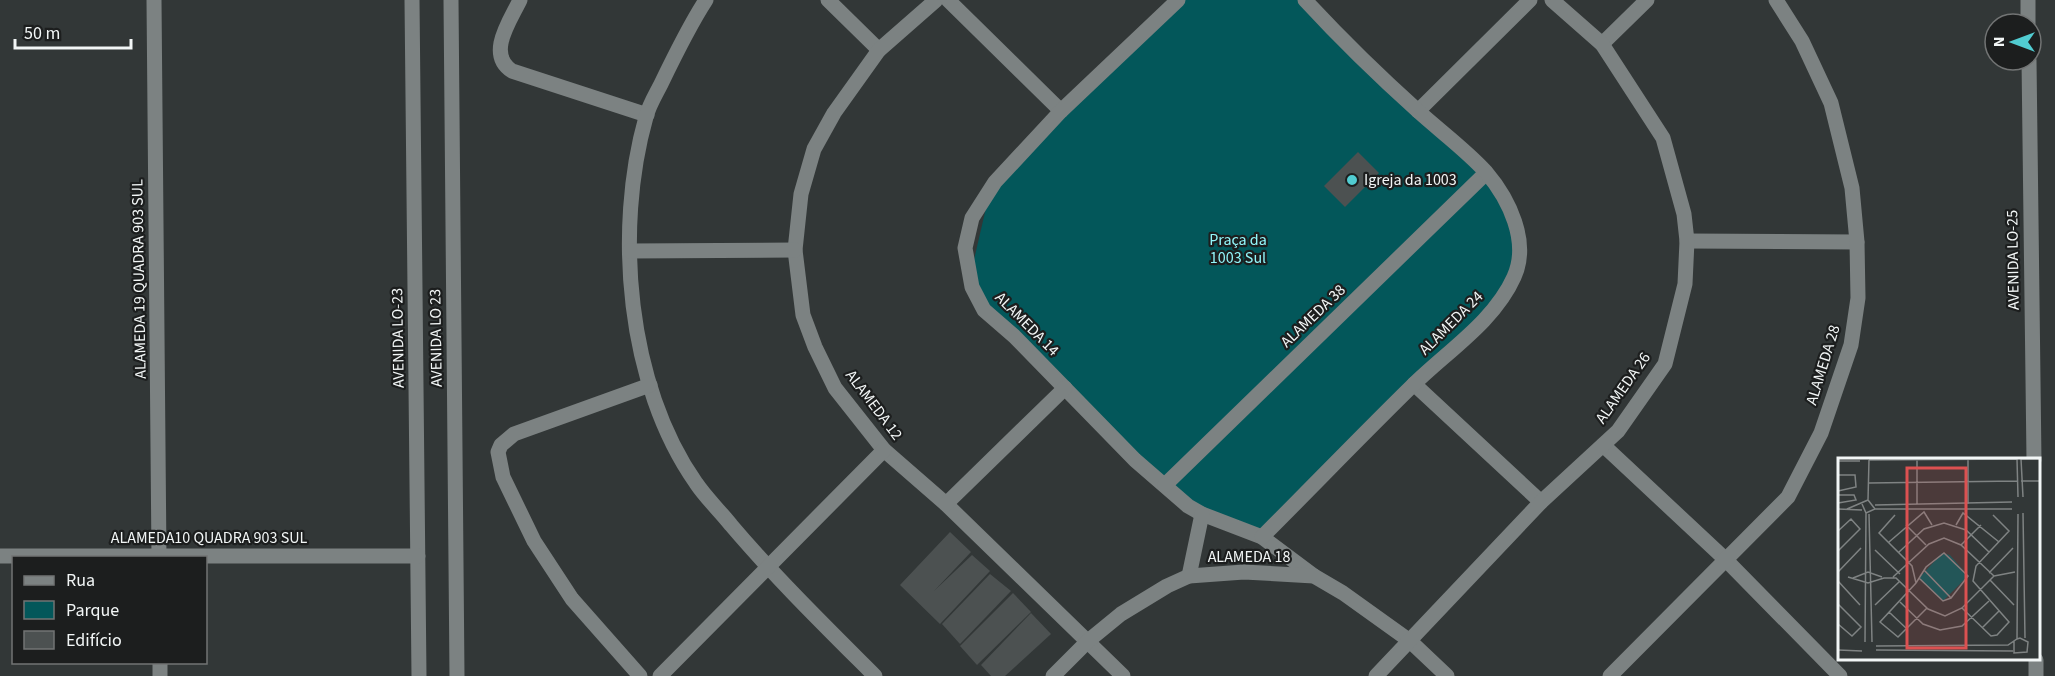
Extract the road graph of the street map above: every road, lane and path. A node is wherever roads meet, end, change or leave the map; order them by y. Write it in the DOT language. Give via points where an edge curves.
graph roads {
  1 [pos="154,0"];
  2 [pos="412,0"];
  3 [pos="451,0"];
  4 [pos="520,0"];
  5 [pos="706,0"];
  6 [pos="828,0"];
  7 [pos="936,0"];
  8 [pos="948,0"];
  9 [pos="1178,0"];
  10 [pos="1305,0"];
  11 [pos="1530,0"];
  12 [pos="1552,0"];
  13 [pos="1647,0"];
  14 [pos="1776,0"];
  15 [pos="1602,44"];
  16 [pos="879,50"];
  17 [pos="2029,72"];
  18 [pos="1061,111"];
  19 [pos="1418,111"];
  20 [pos="647,115"];
  21 [pos="1486,172"];
  22 [pos="1687,241"];
  23 [pos="1857,242"];
  24 [pos="795,250"];
  25 [pos="630,251"];
  26 [pos="1414,384"];
  27 [pos="650,385"];
  28 [pos="1065,388"];
  29 [pos="1603,445"];
  30 [pos="884,450"];
  31 [pos="2034,458"];
  32 [pos="1165,485"];
  33 [pos="1541,502"];
  34 [pos="946,504"];
  35 [pos="1202,514"];
  36 [pos="1262,537"];
  37 [pos="159,556"];
  38 [pos="418,556"];
  39 [pos="207,557"];
  40 [pos="1725,559"];
  41 [pos="768,568"];
  42 [pos="1189,576"];
  43 [pos="1314,576"];
  44 [pos="1410,641"];
  45 [pos="1088,642"];
  46 [pos="419,676"];
  47 [pos="457,676"];
  48 [pos="640,676"];
  49 [pos="660,676"];
  50 [pos="875,676"];
  51 [pos="1053,676"];
  52 [pos="1123,676"];
  53 [pos="1376,676"];
  54 [pos="1447,676"];
  55 [pos="1611,676"];
  56 [pos="1840,676"];
  1 -- 37 [label="street, ALAMEDA 19 QUADRA 903 SUL"];
  2 -- 38 [label="street, AVENIDA LO-23"];
  3 -- 47 [label="street, AVENIDA LO 23"];
  4 -- 20 [label="street" via="501,43 505,66"];
  5 -- 20 [label="street"];
  6 -- 16 [label="street"];
  7 -- 16 [label="street, ALAMEDA 12"];
  8 -- 18 [label="street"];
  9 -- 18 [label="street, ALAMEDA 14"];
  10 -- 19 [label="street, ALAMEDA 24"];
  11 -- 19 [label="street"];
  12 -- 15 [label="street, ALAMEDA 26"];
  13 -- 15 [label="street"];
  14 -- 23 [label="street, ALAMEDA 28" via="1802,41 1831,103 1852,188"];
  15 -- 22 [label="street, ALAMEDA 26" via="1663,138 1684,214"];
  16 -- 24 [label="street, ALAMEDA 12" via="834,113 814,149 801,194"];
  17 -- 31 [label="street, AVENIDA LO-25"];
  18 -- 28 [label="street, ALAMEDA 14" via="995,182 972,218 965,248 972,287 984,310"];
  19 -- 21 [label="street, ALAMEDA 24"];
  20 -- 25 [label="street" via="630,200"];
  21 -- 26 [label="street, ALAMEDA 24" via="1515,220 1520,256 1514,276 1496,306"];
  21 -- 32 [label="street, ALAMEDA 38"];
  22 -- 23 [label="street"];
  22 -- 29 [label="street, ALAMEDA 26" via="1685,284 1665,364"];
  23 -- 40 [label="street, ALAMEDA 28" via="1858,298 1851,345 1821,433 1788,497"];
  24 -- 25 [label="street"];
  24 -- 30 [label="street, ALAMEDA 12" via="803,315 815,347 836,388"];
  25 -- 27 [label="street" via="631,293"];
  26 -- 33 [label="street"];
  26 -- 36 [label="street, ALAMEDA 24"];
  27 -- 41 [label="street" via="670,437 696,483"];
  27 -- 48 [label="street" via="514,434 498,452 503,477 534,541 572,599"];
  28 -- 32 [label="street, ALAMEDA 14"];
  28 -- 34 [label="street"];
  29 -- 33 [label="street, ALAMEDA 26"];
  29 -- 40 [label="street"];
  30 -- 34 [label="street, ALAMEDA 12"];
  30 -- 41 [label="street"];
  32 -- 35 [label="street, ALAMEDA 14"];
  33 -- 44 [label="street, ALAMEDA 26"];
  34 -- 45 [label="street, ALAMEDA 12"];
  35 -- 36 [label="street, ALAMEDA 14"];
  35 -- 42 [label="street"];
  36 -- 43 [label="street"];
  38 -- 39 [label="street, ALAMEDA10 QUADRA 903 SUL"];
  38 -- 46 [label="street, AVENIDA LO-23"];
  40 -- 55 [label="street, ALAMEDA 28"];
  40 -- 56 [label="street"];
  41 -- 49 [label="street"];
  41 -- 50 [label="street"];
  42 -- 43 [label="street, ALAMEDA 18" via="1244,572"];
  42 -- 45 [label="street, ALAMEDA 18" via="1121,614"];
  43 -- 44 [label="street, ALAMEDA 18"];
  44 -- 53 [label="street, ALAMEDA 26"];
  44 -- 54 [label="street, ALAMEDA 18"];
  45 -- 51 [label="street, ALAMEDA 18"];
  45 -- 52 [label="street, ALAMEDA 12"];
}
